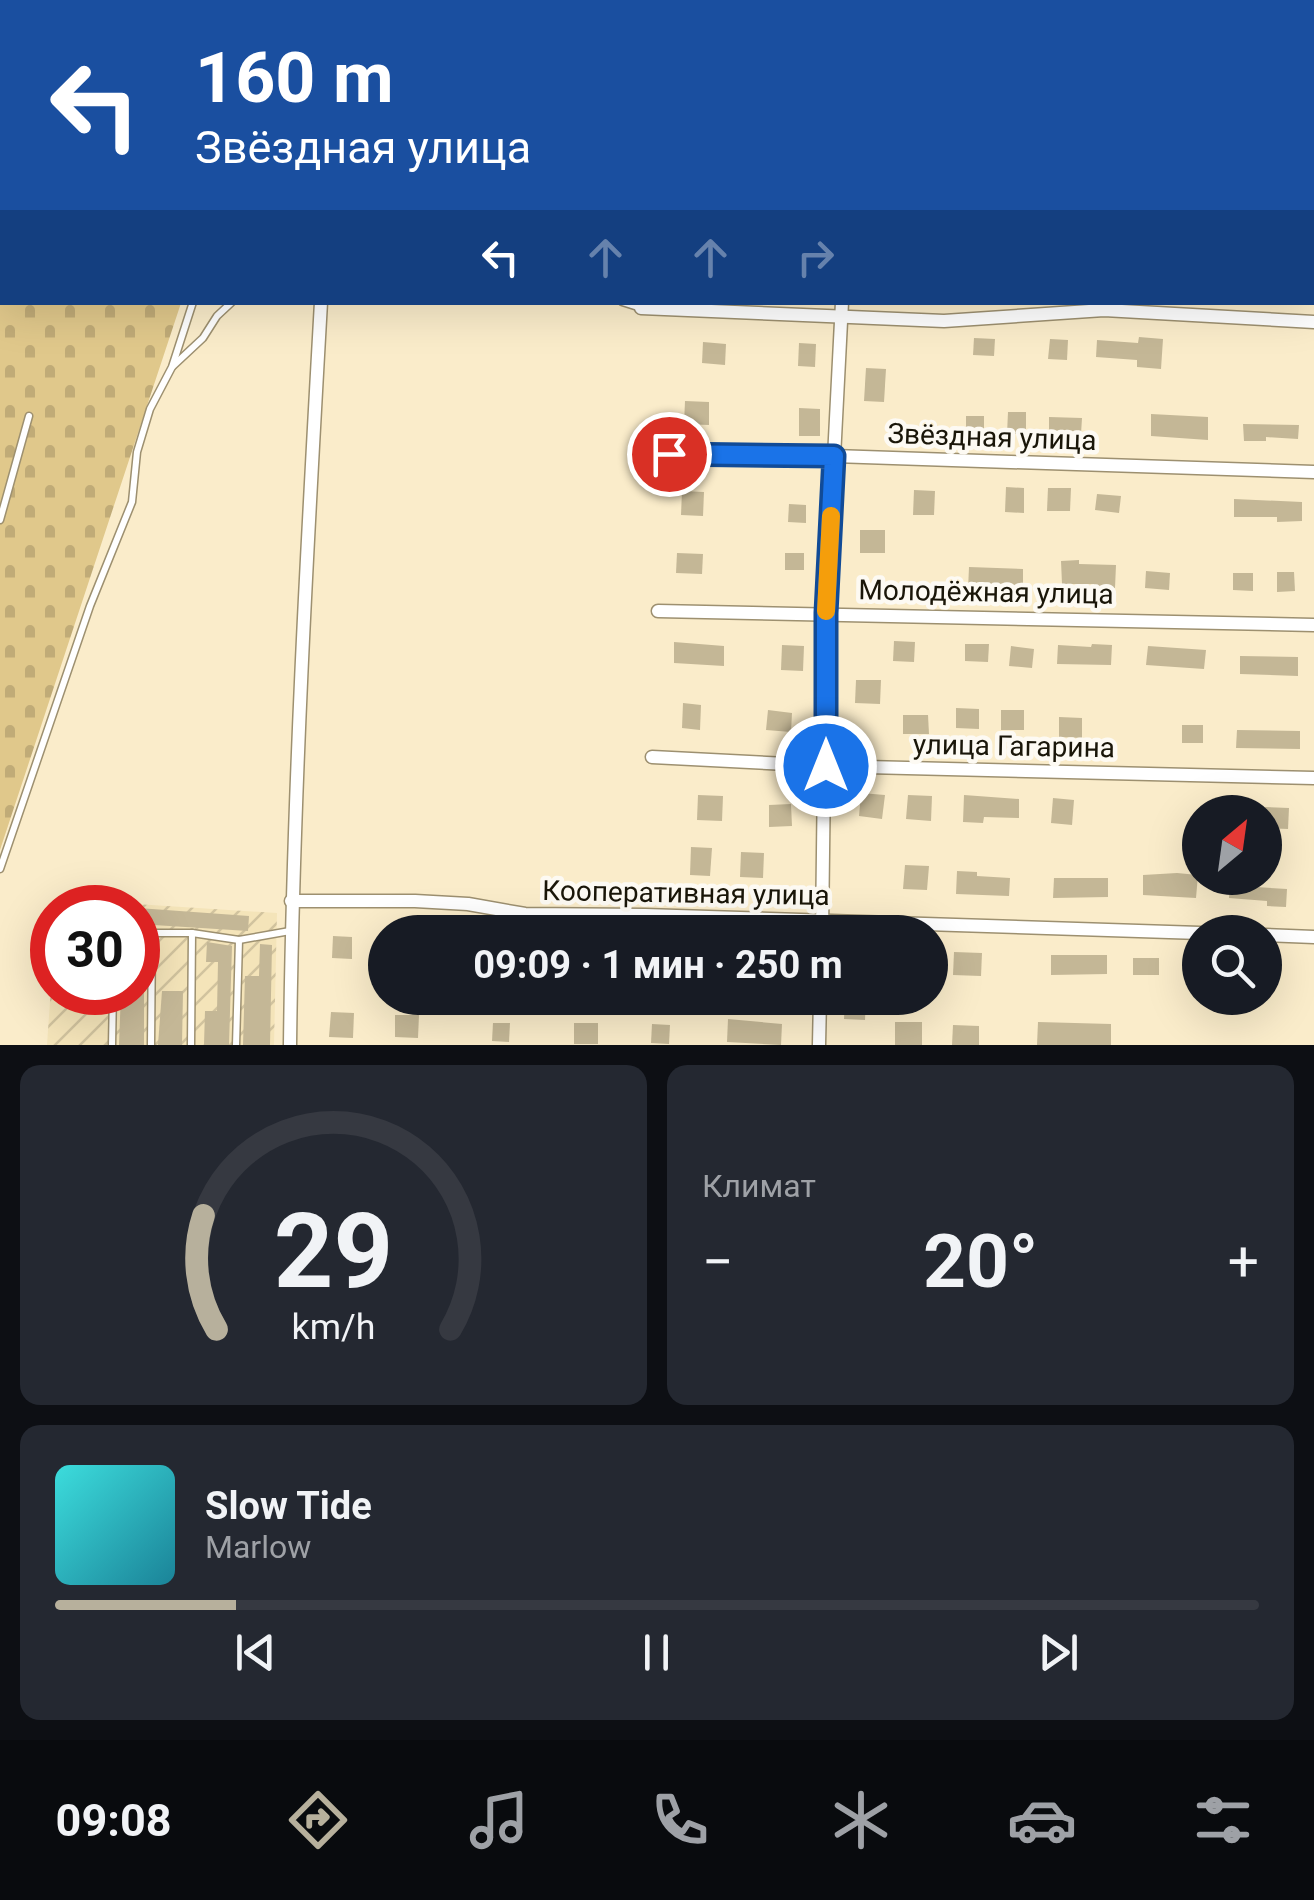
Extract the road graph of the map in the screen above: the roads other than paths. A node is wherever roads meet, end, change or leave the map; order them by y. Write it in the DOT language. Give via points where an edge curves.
graph roads {
  1 [pos="192,305"];
  2 [pos="229,305"];
  3 [pos="321,305"];
  4 [pos="632,305"];
  5 [pos="842,305"];
  6 [pos="642,308"];
  7 [pos="842,318"];
  8 [pos="1314,322"];
  9 [pos="172,367"];
  10 [pos="29,416"];
  11 [pos="669,454"];
  12 [pos="834,456"];
  13 [pos="1314,472"];
  14 [pos="0,520"];
  15 [pos="658,612"];
  16 [pos="826,613"];
  17 [pos="1314,625"];
  18 [pos="652,757"];
  19 [pos="826,766"];
  20 [pos="1314,778"];
  21 [pos="0,869"];
  22 [pos="291,902"];
  23 [pos="659,915"];
  24 [pos="822,915"];
  25 [pos="948,929"];
  26 [pos="291,930"];
  27 [pos="1182,933"];
  28 [pos="192,934"];
  29 [pos="1282,935"];
  30 [pos="1314,936"];
  31 [pos="239,940"];
  32 [pos="113,1015"];
  33 [pos="820,1015"];
  34 [pos="112,1045"];
  35 [pos="151,1045"];
  36 [pos="192,1045"];
  37 [pos="236,1045"];
  38 [pos="290,1045"];
  39 [pos="819,1045"];
  1 -- 9 [label="lane"];
  2 -- 9 [label="lane"];
  3 -- 22 [label="street"];
  4 -- 6 [label="lane"];
  5 -- 7 [label="street"];
  6 -- 7 [label="street"];
  7 -- 8 [label="street" via="944,321 1104,310"];
  7 -- 12 [label="street"];
  9 -- 21 [label="lane" via="150,409 132,502"];
  10 -- 14 [label="lane"];
  11 -- 12 [label="street, Звёздная улица"];
  12 -- 13 [label="street, Звёздная улица"];
  12 -- 16 [label="street"];
  15 -- 16 [label="street, Молодёжная улица"];
  16 -- 17 [label="street, Молодёжная улица"];
  16 -- 19 [label="street"];
  18 -- 19 [label="street, улица Гагарина"];
  19 -- 20 [label="street, улица Гагарина"];
  19 -- 24 [label="street"];
  22 -- 23 [label="street, Кооперативная улица"];
  22 -- 26 [label="street"];
  25 -- 27 [label="street, Кооперативная улица"];
  26 -- 31 [label="lane"];
  26 -- 38 [label="street"];
  28 -- 31 [label="lane"];
  28 -- 35 [label="lane" via="152,932"];
  28 -- 36 [label="lane"];
  29 -- 30 [label="street"];
  31 -- 37 [label="lane"];
  32 -- 34 [label="lane"];
  33 -- 39 [label="street"];
}
